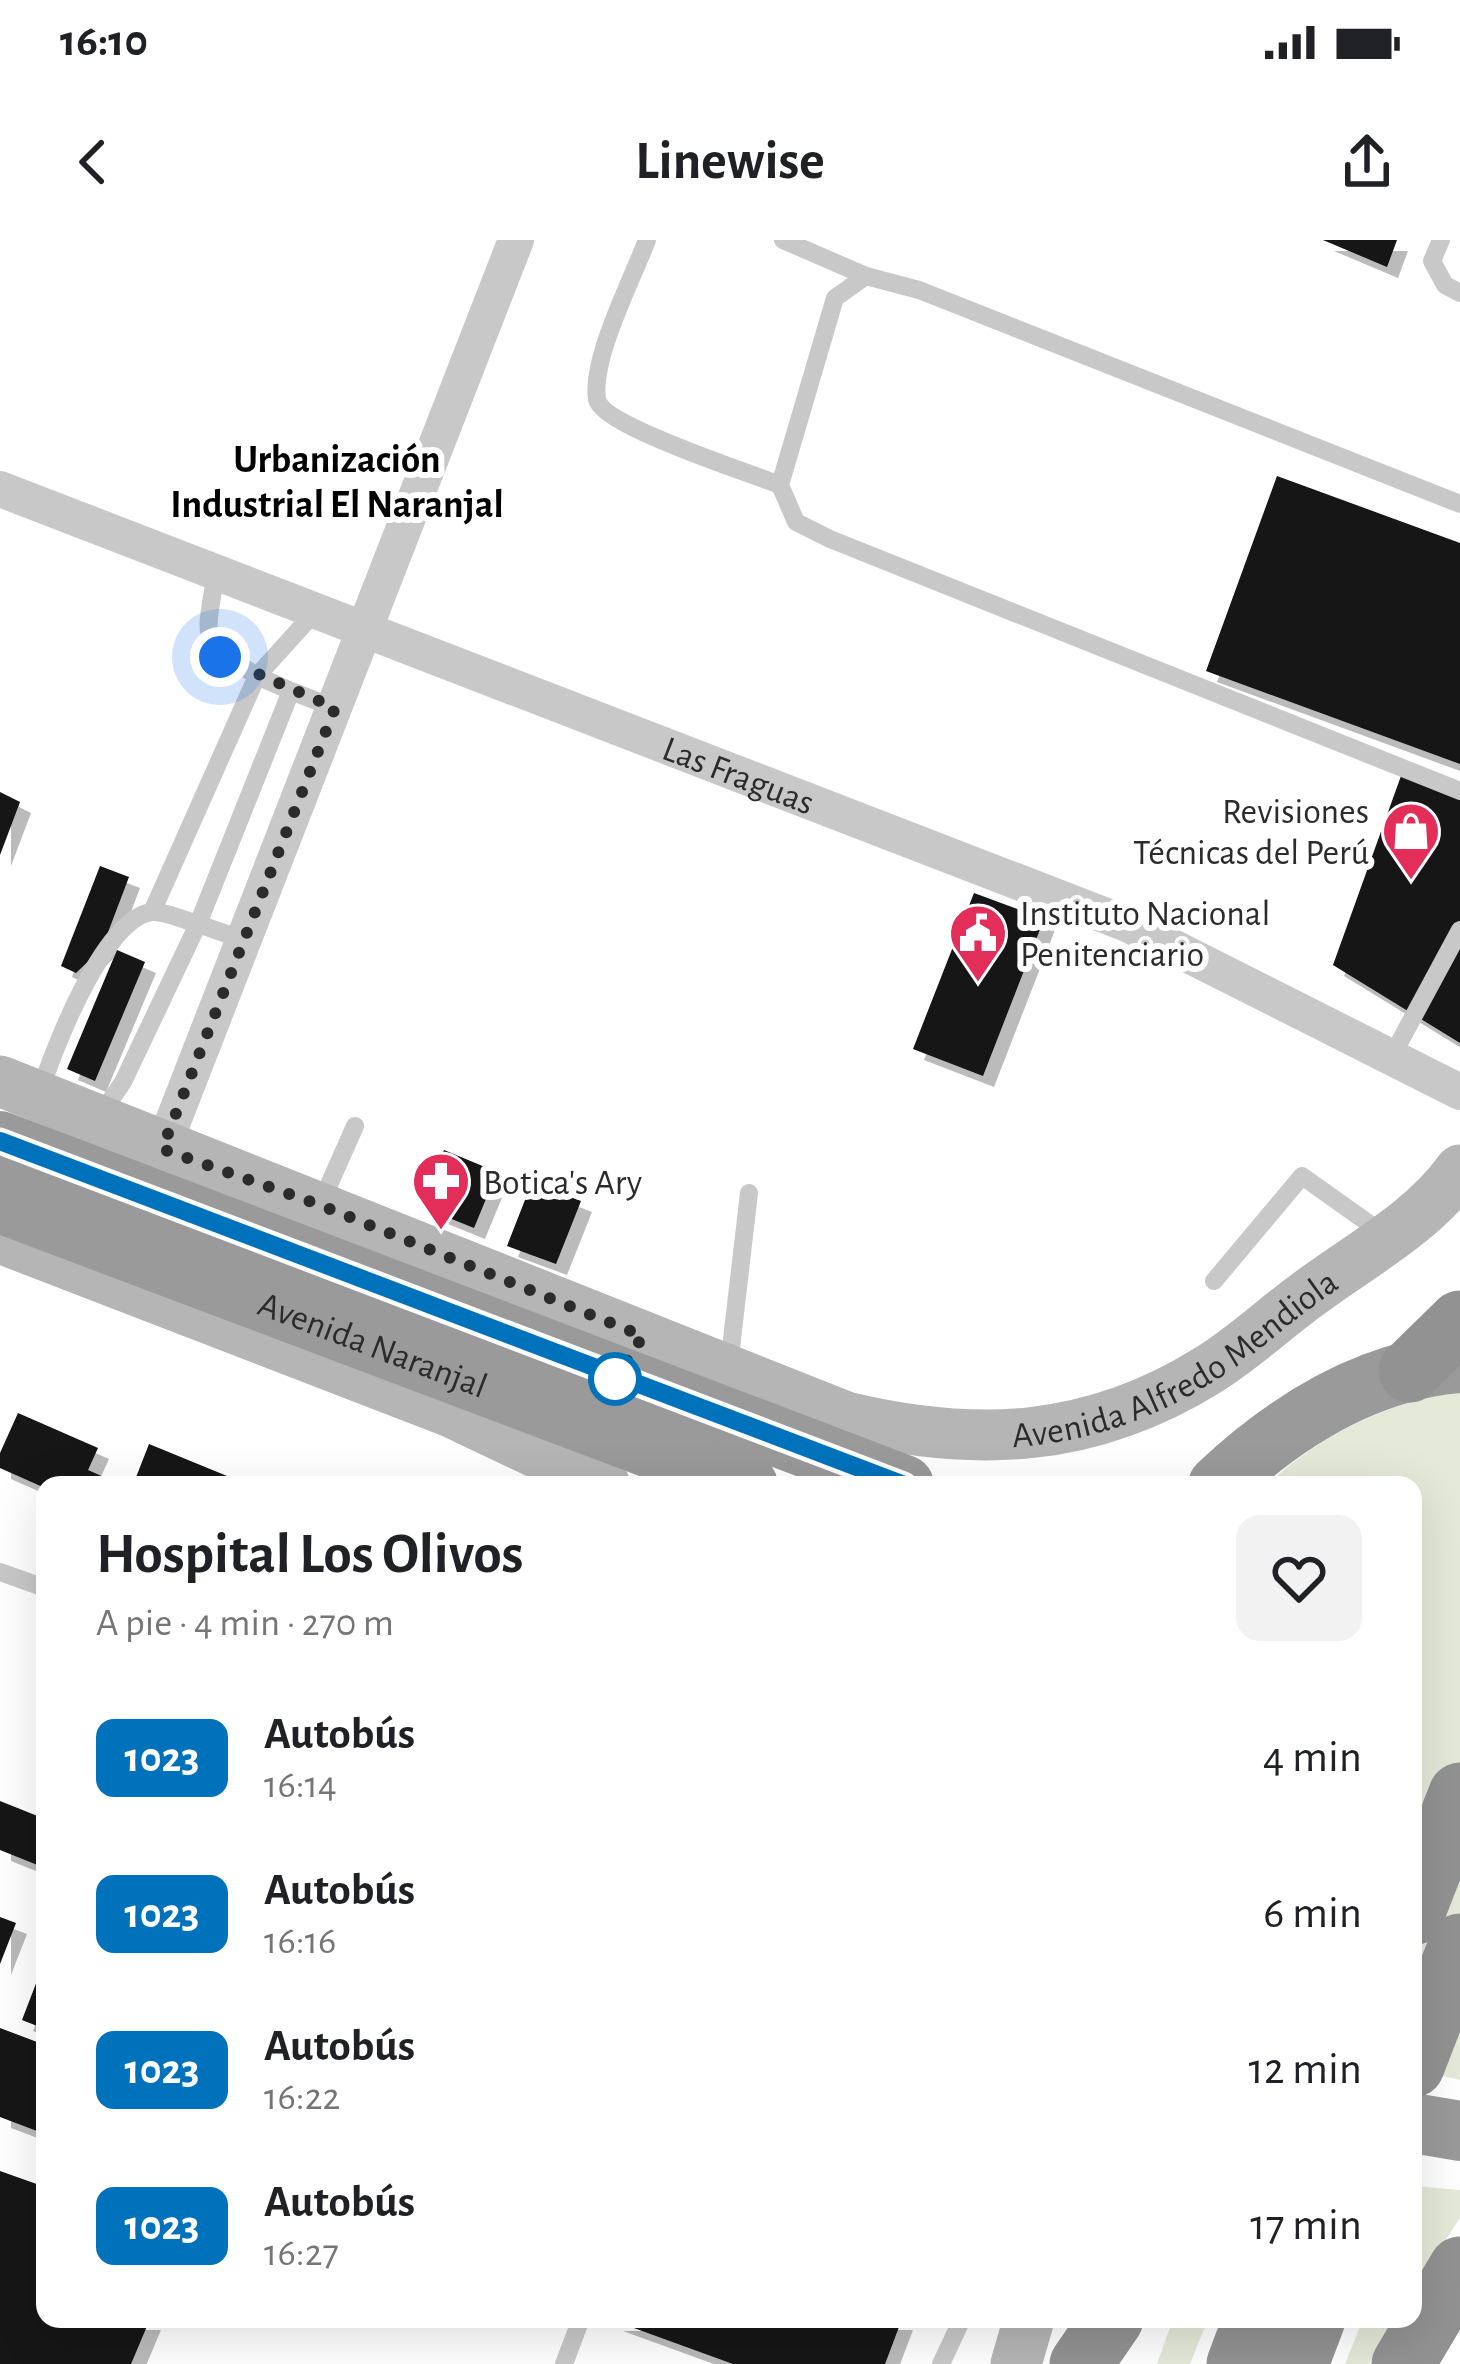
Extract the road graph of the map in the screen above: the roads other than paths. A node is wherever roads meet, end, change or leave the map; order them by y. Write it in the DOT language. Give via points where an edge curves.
graph roads {
  1 [pos="516,240"];
  2 [pos="647,240"];
  3 [pos="783,240"];
  4 [pos="1441,240"];
  5 [pos="866,275"];
  6 [pos="1460,293"];
  7 [pos="780,484"];
  8 [pos="0,489"];
  9 [pos="1460,504"];
  10 [pos="216,573"];
  11 [pos="315,612"];
  12 [pos="367,632"];
  13 [pos="256,676"];
  14 [pos="291,691"];
  15 [pos="335,708"];
  16 [pos="1460,791"];
  17 [pos="152,912"];
  18 [pos="198,924"];
  19 [pos="1460,930"];
  20 [pos="247,941"];
  21 [pos="1390,1058"];
  22 [pos="1460,1093"];
  23 [pos="13,1121"];
  24 [pos="96,1121"];
  25 [pos="355,1126"];
  26 [pos="1460,1171"];
  27 [pos="749,1193"];
  28 [pos="142,1198"];
  29 [pos="0,1203"];
  30 [pos="320,1205"];
  31 [pos="0,1238"];
  32 [pos="1389,1238"];
  33 [pos="1214,1280"];
  34 [pos="1460,1322"];
  35 [pos="347,1354"];
  36 [pos="1435,1367"];
  37 [pos="728,1370"];
  38 [pos="846,1417"];
  39 [pos="586,1476"];
  40 [pos="720,1476"];
  41 [pos="880,1476"];
  42 [pos="1227,1476"];
  43 [pos="0,1572"];
  44 [pos="36,1585"];
  45 [pos="1460,1794"];
  46 [pos="1422,1891"];
  47 [pos="1460,1945"];
  48 [pos="1422,2043"];
  49 [pos="1422,2125"];
  50 [pos="1460,2131"];
  51 [pos="1460,2268"];
  52 [pos="578,2328"];
  53 [pos="958,2328"];
  54 [pos="1026,2328"];
  55 [pos="1107,2328"];
  56 [pos="1111,2328"];
  57 [pos="1252,2328"];
  58 [pos="1311,2328"];
  59 [pos="564,2364"];
  60 [pos="941,2364"];
  61 [pos="1016,2364"];
  62 [pos="1081,2364"];
  63 [pos="1098,2364"];
  64 [pos="1238,2364"];
  65 [pos="1297,2364"];
  66 [pos="1402,2364"];
  1 -- 12 [label="street"];
  2 -- 7 [label="lane" via="602,360 597,400 604,413"];
  3 -- 5 [label="lane"];
  4 -- 6 [label="lane" via="1436,274"];
  5 -- 7 [label="lane" via="835,298"];
  5 -- 9 [label="lane"];
  7 -- 16 [label="lane" via="796,523 830,539"];
  8 -- 10 [label="street, Las Fraguas"];
  10 -- 11 [label="street, Las Fraguas"];
  10 -- 13 [label="lane" via="211,643"];
  11 -- 12 [label="street, Las Fraguas"];
  11 -- 13 [label="lane"];
  12 -- 15 [label="street"];
  12 -- 21 [label="street, Las Fraguas" via="1127,924"];
  13 -- 14 [label="lane"];
  13 -- 17 [label="lane"];
  14 -- 15 [label="lane"];
  14 -- 18 [label="lane"];
  15 -- 20 [label="street"];
  17 -- 18 [label="lane"];
  17 -- 23 [label="lane" via="123,926"];
  18 -- 20 [label="lane"];
  18 -- 24 [label="lane" via="123,1082"];
  19 -- 21 [label="lane"];
  20 -- 28 [label="street"];
  21 -- 22 [label="street, Las Fraguas"];
  23 -- 24 [label="main road, Avenida Naranjal"];
  23 -- 28 [label="highway, Avenida Naranjal"];
  24 -- 28 [label="main road, Avenida Naranjal"];
  25 -- 30 [label="lane"];
  26 -- 32 [label="main road, Avenida Alfredo Mendiola"];
  27 -- 37 [label="lane"];
  28 -- 29 [label="highway, Avenida Naranjal"];
  28 -- 30 [label="main road, Avenida Naranjal"];
  28 -- 35 [label="highway, Avenida Naranjal"];
  28 -- 41 [label="highway, Avenida Naranjal"];
  30 -- 37 [label="main road, Avenida Naranjal"];
  31 -- 35 [label="main road, Avenida Naranjal"];
  32 -- 33 [label="lane" via="1302,1176"];
  32 -- 38 [label="main road, Avenida Alfredo Mendiola" via="1204,1372 1134,1406 1040,1435 995,1438"];
  34 -- 36 [label="highway"];
  35 -- 39 [label="main road, Avenida Naranjal"];
  35 -- 40 [label="highway, Avenida Naranjal"];
  36 -- 42 [label="highway" via="1318,1407"];
  37 -- 38 [label="main road, Avenida Naranjal"];
  43 -- 44 [label="lane"];
  45 -- 46 [label="highway"];
  47 -- 48 [label="highway"];
  49 -- 50 [label="highway"];
  51 -- 66 [label="highway"];
  52 -- 59 [label="lane"];
  53 -- 60 [label="lane"];
  54 -- 61 [label="main road"];
  55 -- 62 [label="highway"];
  56 -- 63 [label="highway"];
  57 -- 64 [label="highway"];
  58 -- 65 [label="highway"];
}
